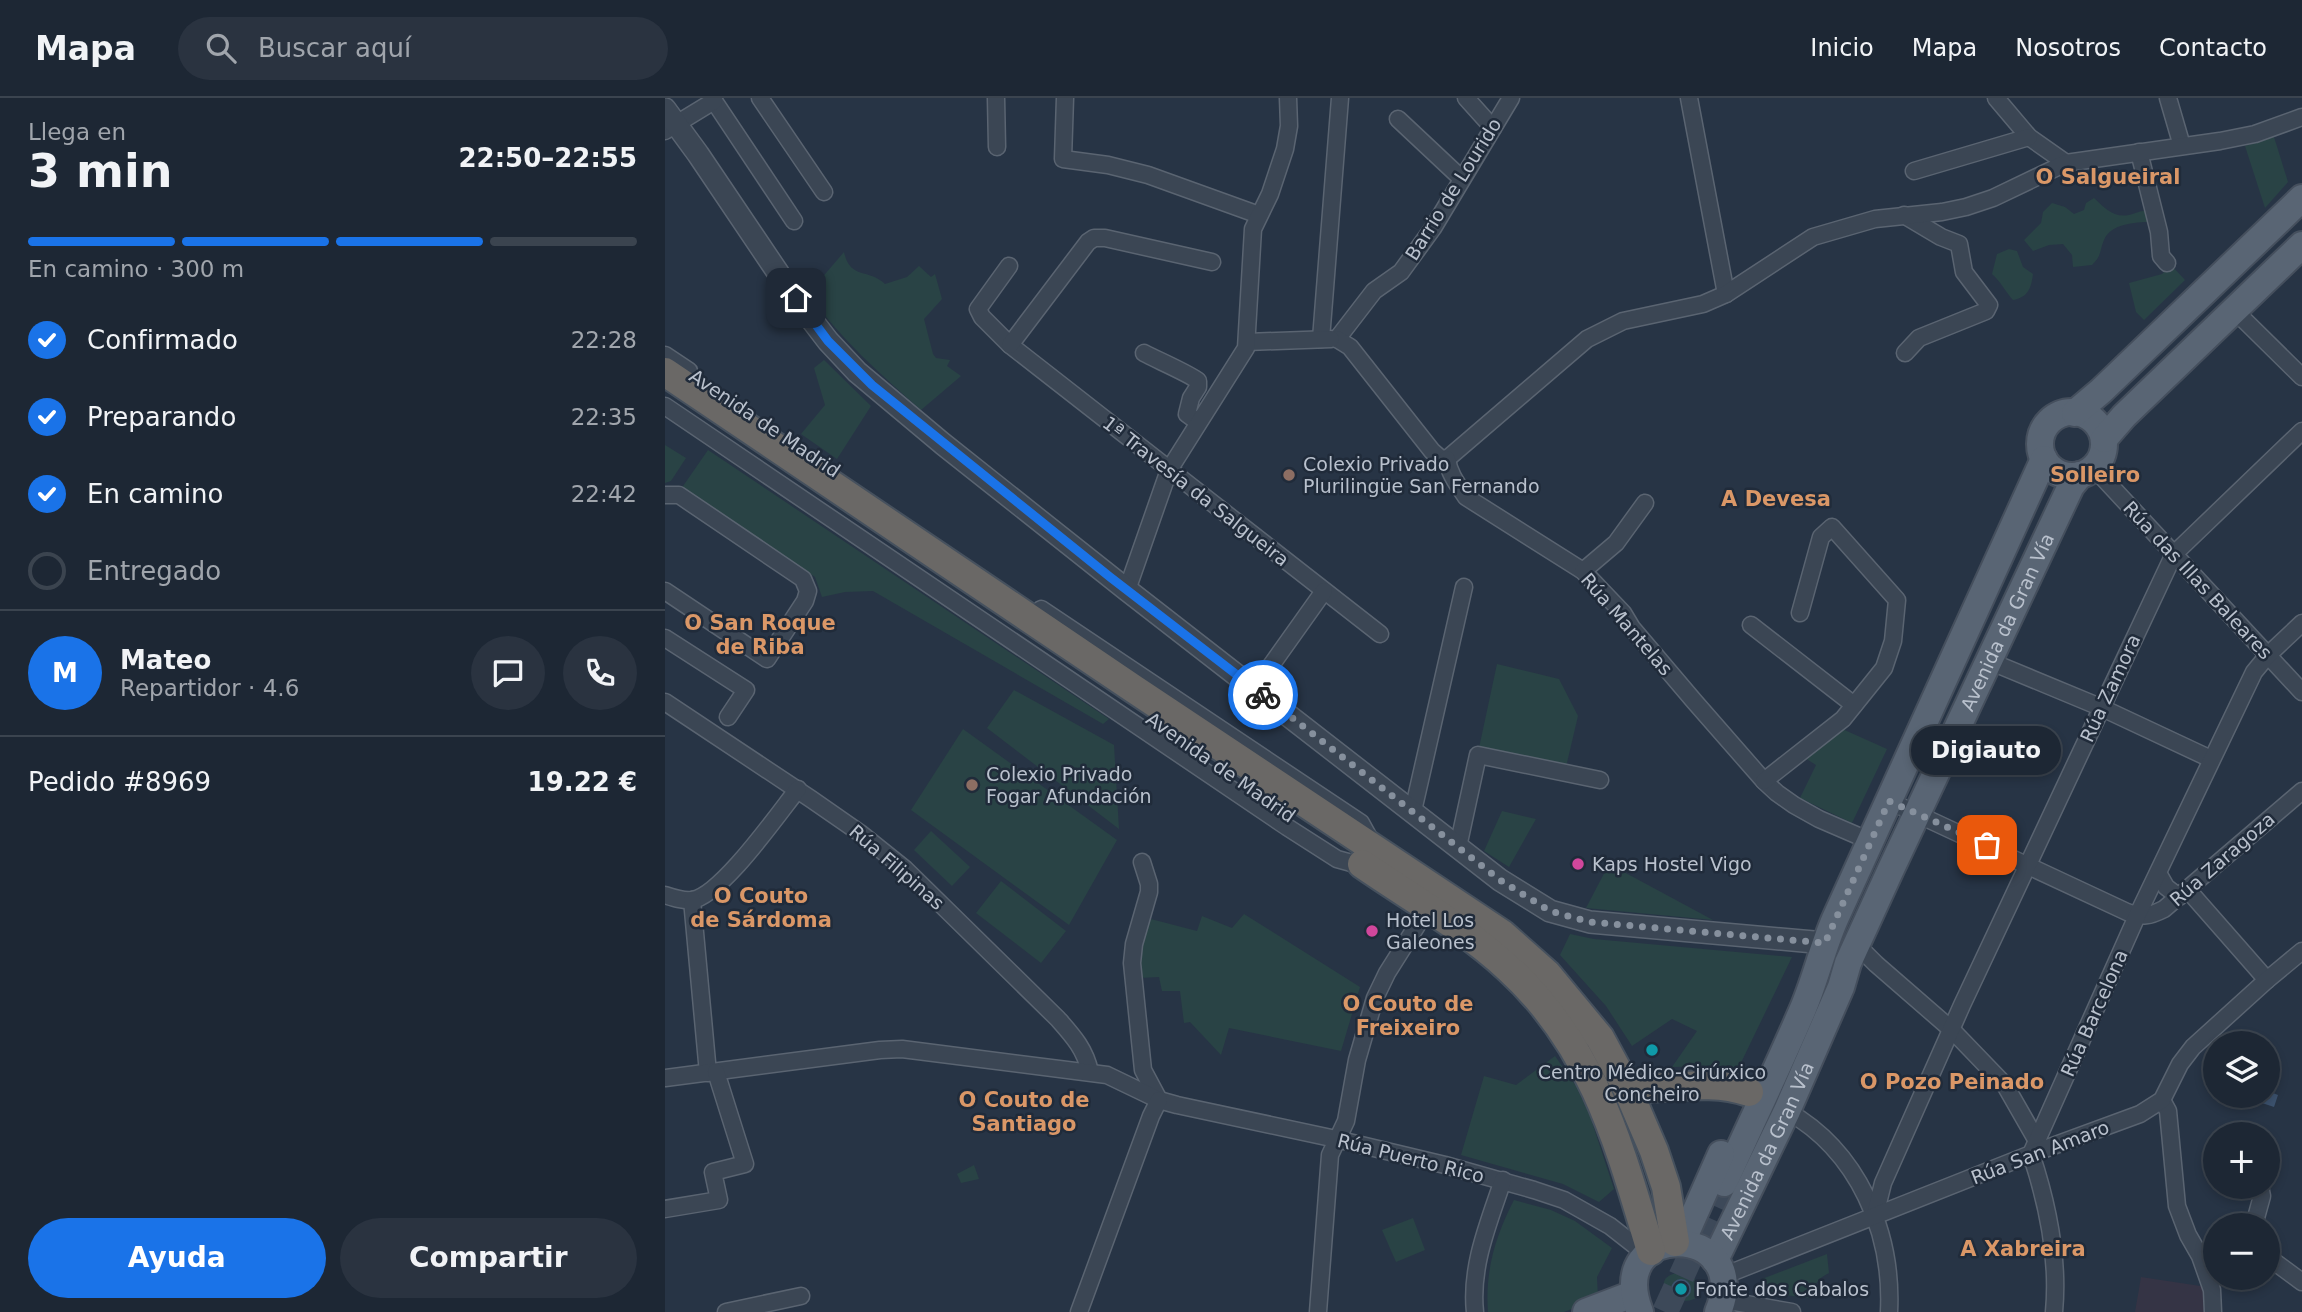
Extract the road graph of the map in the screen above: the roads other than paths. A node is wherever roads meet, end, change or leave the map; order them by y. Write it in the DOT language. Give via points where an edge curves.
graph roads {
  1 [pos="760,98"];
  2 [pos="996,98"];
  3 [pos="1065,98"];
  4 [pos="1288,98"];
  5 [pos="1340,98"];
  6 [pos="1466,98"];
  7 [pos="1511,98"];
  8 [pos="1689,98"];
  9 [pos="1998,98"];
  10 [pos="2168,98"];
  11 [pos="713,99"];
  12 [pos="2302,117"];
  13 [pos="1398,119"];
  14 [pos="669,122"];
  15 [pos="1493,128"];
  16 [pos="2029,137"];
  17 [pos="2182,146"];
  18 [pos="997,147"];
  19 [pos="2139,152"];
  20 [pos="2066,163"];
  21 [pos="1914,171"];
  22 [pos="1462,179"];
  23 [pos="824,192"];
  24 [pos="2302,198"];
  25 [pos="1259,215"];
  26 [pos="1904,215"];
  27 [pos="794,221"];
  28 [pos="2302,244"];
  29 [pos="1212,262"];
  30 [pos="2167,263"];
  31 [pos="1009,266"];
  32 [pos="1726,294"];
  33 [pos="2234,310"];
  34 [pos="1329,339"];
  35 [pos="1247,342"];
  36 [pos="1011,347"];
  37 [pos="1905,353"];
  38 [pos="1144,354"];
  39 [pos="665,355"];
  40 [pos="665,372"];
  41 [pos="2302,377"];
  42 [pos="665,389"];
  43 [pos="665,406"];
  44 [pos="2074,413"];
  45 [pos="1198,422"];
  46 [pos="2302,431"];
  47 [pos="2104,439"];
  48 [pos="2044,459"];
  49 [pos="1447,460"];
  50 [pos="1169,470"];
  51 [pos="2087,472"];
  52 [pos="665,495"];
  53 [pos="1645,503"];
  54 [pos="2174,554"];
  55 [pos="1583,571"];
  56 [pos="1464,587"];
  57 [pos="1127,590"];
  58 [pos="665,591"];
  59 [pos="1324,591"];
  60 [pos="1800,613"];
  61 [pos="2302,623"];
  62 [pos="1751,625"];
  63 [pos="1380,634"];
  64 [pos="665,638"];
  65 [pos="2268,655"];
  66 [pos="1989,661"];
  67 [pos="1255,688"];
  68 [pos="2302,692"];
  69 [pos="665,702"];
  70 [pos="1854,705"];
  71 [pos="2100,707"];
  72 [pos="728,717"];
  73 [pos="2211,759"];
  74 [pos="1600,780"];
  75 [pos="1764,781"];
  76 [pos="798,789"];
  77 [pos="2302,791"];
  78 [pos="1889,801"];
  79 [pos="1413,811"];
  80 [pos="1918,814"];
  81 [pos="1870,842"];
  82 [pos="1458,847"];
  83 [pos="1372,860"];
  84 [pos="1143,862"];
  85 [pos="2028,864"];
  86 [pos="2158,873"];
  87 [pos="2184,893"];
  88 [pos="665,895"];
  89 [pos="692,900"];
  90 [pos="1428,908"];
  91 [pos="2137,916"];
  92 [pos="1825,943"];
  93 [pos="2302,951"];
  94 [pos="1852,954"];
  95 [pos="2267,979"];
  96 [pos="1952,1030"];
  97 [pos="712,1072"];
  98 [pos="1090,1072"];
  99 [pos="665,1078"];
  100 [pos="1627,1088"];
  101 [pos="1749,1092"];
  102 [pos="1159,1100"];
  103 [pos="2162,1100"];
  104 [pos="1787,1111"];
  105 [pos="1336,1139"];
  106 [pos="2034,1147"];
  107 [pos="1503,1180"];
  108 [pos="665,1209"];
  109 [pos="1875,1216"];
  110 [pos="1664,1248"];
  111 [pos="2280,1266"];
  112 [pos="2302,1282"];
  113 [pos="1720,1287"];
  114 [pos="801,1296"];
  115 [pos="1637,1303"];
  116 [pos="726,1312"];
  117 [pos="1079,1312"];
  118 [pos="1318,1312"];
  119 [pos="1475,1312"];
  120 [pos="1587,1312"];
  121 [pos="1792,1312"];
  122 [pos="1889,1312"];
  123 [pos="2054,1312"];
  124 [pos="2213,1312"];
  1 -- 23 [label="street"];
  2 -- 18 [label="street"];
  3 -- 25 [label="street" via="1063,159 1147,175"];
  4 -- 25 [label="street" via="1285,149"];
  5 -- 34 [label="street"];
  6 -- 15 [label="street"];
  7 -- 15 [label="street, Barrio de Lourido"];
  8 -- 32 [label="street"];
  9 -- 16 [label="street"];
  10 -- 17 [label="street"];
  11 -- 14 [label="street"];
  11 -- 27 [label="street"];
  12 -- 17 [label="street" via="2247,136"];
  13 -- 22 [label="street"];
  14 -- 57 [label="street" via="828,341 857,372"];
  15 -- 22 [label="street, Barrio de Lourido"];
  16 -- 20 [label="street"];
  16 -- 21 [label="street"];
  17 -- 19 [label="street"];
  19 -- 20 [label="street"];
  19 -- 30 [label="street" via="2161,257"];
  20 -- 26 [label="street" via="1966,207"];
  22 -- 34 [label="street, Barrio de Lourido" via="1401,272 1374,291"];
  24 -- 44 [label="main road, Avenida da Gran Vía"];
  25 -- 35 [label="street" via="1253,229"];
  26 -- 32 [label="street" via="1813,237"];
  26 -- 37 [label="street" via="1959,244 1964,272 1989,305 1986,311 1919,338"];
  28 -- 33 [label="main road, Avenida da Gran Vía"];
  29 -- 36 [label="street" via="1094,238"];
  31 -- 36 [label="street, 1ª Travesía da Salgueira" via="978,309"];
  32 -- 49 [label="street" via="1703,304 1623,321 1587,339"];
  33 -- 41 [label="street"];
  33 -- 47 [label="main road, Avenida da Gran Vía"];
  34 -- 35 [label="street"];
  34 -- 49 [label="street, Rúa Mantelas" via="1350,347 1432,451"];
  35 -- 45 [label="street"];
  36 -- 50 [label="street, 1ª Travesía da Salgueira"];
  38 -- 45 [label="street" via="1198,381 1187,414"];
  39 -- 83 [label="street, Avenida de Madrid" via="1361,823"];
  40 -- 83 [label="highway, Avenida de Madrid"];
  42 -- 83 [label="highway, Avenida de Madrid" via="1103,686"];
  43 -- 83 [label="street" via="1337,859"];
  44 -- 47 [label="main road" via="2094,421"];
  44 -- 48 [label="main road, Avenida da Gran Vía" via="2058,416 2045,428 2041,442"];
  45 -- 50 [label="street"];
  46 -- 54 [label="street, Rúa Zamora"];
  47 -- 51 [label="main road, Avenida da Gran Vía" via="2102,454"];
  48 -- 51 [label="main road" via="2059,473"];
  48 -- 78 [label="main road, Avenida da Gran Vía"];
  49 -- 55 [label="street, Rúa Mantelas" via="1466,498"];
  50 -- 57 [label="street"];
  50 -- 59 [label="street, 1ª Travesía da Salgueira"];
  51 -- 54 [label="street, Rúa das Illas Baleares"];
  51 -- 66 [label="main road, Avenida da Gran Vía" via="2074,481"];
  52 -- 58 [label="street" via="679,495 803,579 808,591 767,659"];
  53 -- 55 [label="street" via="1616,543"];
  54 -- 65 [label="street, Rúa das Illas Baleares"];
  54 -- 71 [label="street, Rúa Zamora"];
  55 -- 75 [label="street, Rúa Mantelas"];
  56 -- 79 [label="street"];
  57 -- 67 [label="street"];
  59 -- 63 [label="street, 1ª Travesía da Salgueira"];
  59 -- 67 [label="street"];
  60 -- 70 [label="street" via="1821,537 1832,527 1897,600 1893,640 1884,668"];
  61 -- 65 [label="street, Rúa Barcelona"];
  62 -- 70 [label="street"];
  64 -- 72 [label="street" via="746,690"];
  65 -- 68 [label="street, Rúa das Illas Baleares"];
  65 -- 73 [label="street, Rúa Barcelona" via="2254,672"];
  66 -- 71 [label="street"];
  66 -- 80 [label="main road, Avenida da Gran Vía"];
  67 -- 79 [label="street"];
  69 -- 76 [label="street, Rúa Filipinas"];
  70 -- 75 [label="street" via="1843,719"];
  71 -- 73 [label="street"];
  71 -- 85 [label="street, Rúa Zamora"];
  73 -- 86 [label="street, Rúa Barcelona"];
  74 -- 82 [label="street" via="1478,755"];
  75 -- 81 [label="street, Rúa Mantelas" via="1794,805"];
  76 -- 89 [label="street" via="715,888"];
  76 -- 98 [label="street, Rúa Filipinas" via="905,869 1058,1019 1079,1043"];
  77 -- 87 [label="street, Rúa Zaragoza"];
  78 -- 80 [label="street"];
  78 -- 81 [label="main road, Avenida da Gran Vía"];
  79 -- 82 [label="street"];
  80 -- 85 [label="street"];
  80 -- 94 [label="main road, Avenida da Gran Vía"];
  81 -- 92 [label="main road, Avenida da Gran Vía"];
  82 -- 92 [label="street" via="1532,901 1569,918"];
  83 -- 90 [label="highway, Avenida de Madrid"];
  83 -- 100 [label="highway, Avenida de Madrid" via="1439,890 1502,934 1547,974 1600,1038"];
  84 -- 102 [label="street" via="1149,892 1132,963 1143,1070"];
  85 -- 91 [label="street"];
  85 -- 96 [label="street, Rúa Zamora"];
  86 -- 87 [label="street" via="2166,887"];
  86 -- 91 [label="street, Rúa Barcelona"];
  87 -- 91 [label="street, Rúa Zaragoza" via="2164,909"];
  87 -- 95 [label="street"];
  88 -- 89 [label="street"];
  89 -- 97 [label="street"];
  90 -- 105 [label="street" via="1375,998 1346,1121"];
  90 -- 110 [label="highway, Avenida de Madrid" via="1511,970 1576,1052 1603,1102"];
  91 -- 106 [label="street, Rúa Barcelona"];
  92 -- 94 [label="main road, Avenida da Gran Vía" via="1815,979 1730,1185 1831,983"];
  92 -- 101 [label="main road, Avenida da Gran Vía" via="1801,975"];
  93 -- 95 [label="street"];
  94 -- 96 [label="street" via="1876,964"];
  94 -- 104 [label="main road, Avenida da Gran Vía"];
  95 -- 103 [label="street" via="2193,1047"];
  96 -- 106 [label="street" via="2005,1085"];
  96 -- 109 [label="street, Rúa Zamora" via="1883,1183"];
  97 -- 98 [label="street, Rúa Puerto Rico" via="902,1049"];
  97 -- 99 [label="street, Rúa Puerto Rico"];
  97 -- 108 [label="street" via="745,1164 713,1172 719,1200"];
  98 -- 102 [label="street, Rúa Puerto Rico" via="1107,1075"];
  100 -- 101 [label="highway" via="1699,1084"];
  100 -- 110 [label="highway, Avenida de Madrid" via="1666,1187"];
  101 -- 110 [label="main road, Avenida da Gran Vía"];
  102 -- 105 [label="street, Rúa Puerto Rico"];
  102 -- 117 [label="street"];
  103 -- 106 [label="street, Rúa San Amaro" via="2140,1114"];
  103 -- 124 [label="street" via="2168,1111 2177,1206 2212,1290"];
  104 -- 109 [label="street" via="1848,1164"];
  104 -- 113 [label="main road, Avenida da Gran Vía"];
  105 -- 107 [label="street, Rúa Puerto Rico"];
  105 -- 118 [label="street" via="1330,1155"];
  106 -- 109 [label="street, Rúa San Amaro"];
  106 -- 123 [label="street" via="2049,1218 2057,1285"];
  107 -- 110 [label="street, Rúa Puerto Rico" via="1564,1200"];
  107 -- 119 [label="street" via="1484,1234"];
  109 -- 113 [label="street, Rúa San Amaro" via="1788,1252"];
  109 -- 122 [label="street" via="1889,1269"];
  110 -- 113 [label="main road" via="1700,1248"];
  110 -- 115 [label="main road, Avenida da Gran Vía" via="1636,1273"];
  111 -- 112 [label="street"];
  113 -- 121 [label="street"];
  114 -- 116 [label="street"];
  115 -- 120 [label="main road"];
}
